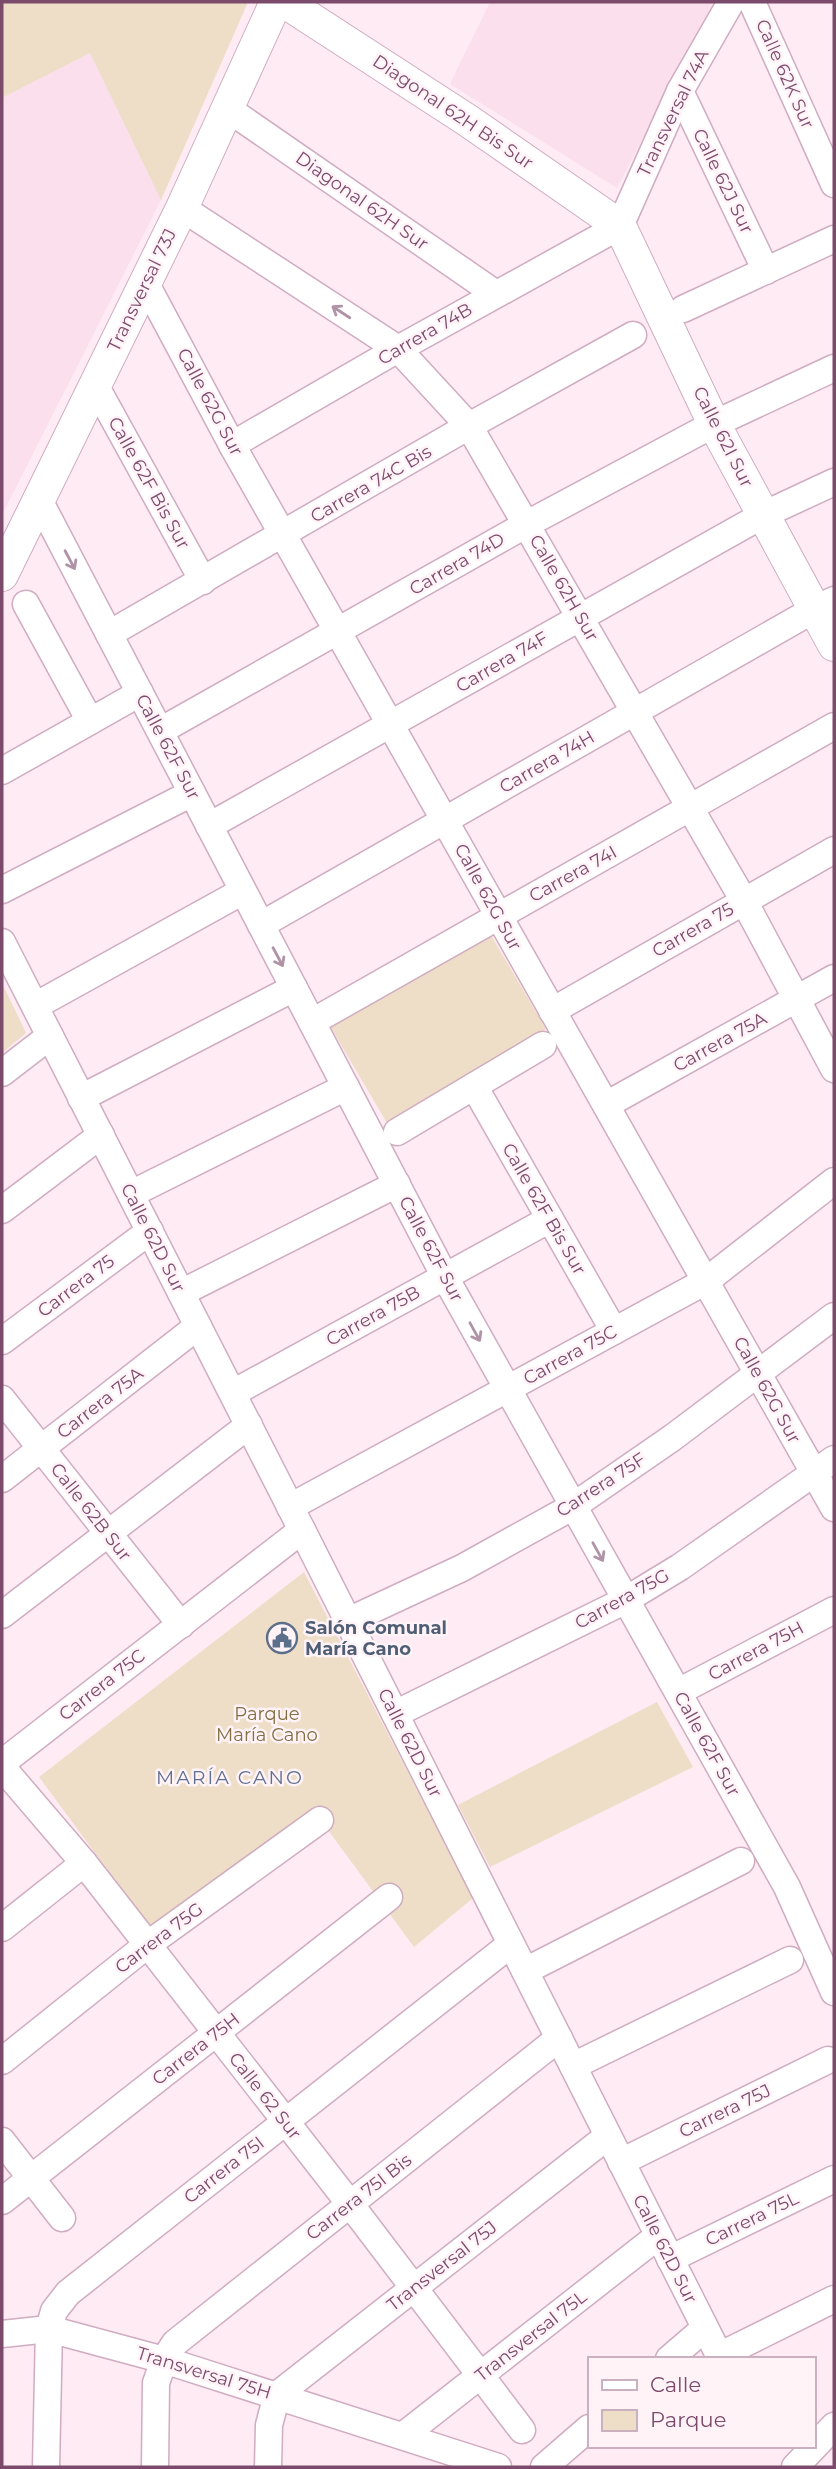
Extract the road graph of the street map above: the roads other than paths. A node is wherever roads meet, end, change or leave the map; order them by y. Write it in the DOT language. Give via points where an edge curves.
graph roads {
  1 [pos="276,2"];
  2 [pos="285,2"];
  3 [pos="731,2"];
  4 [pos="752,2"];
  5 [pos="680,91"];
  6 [pos="228,109"];
  7 [pos="834,184"];
  8 [pos="182,208"];
  9 [pos="620,226"];
  10 [pos="834,239"];
  11 [pos="766,271"];
  12 [pos="145,282"];
  13 [pos="496,294"];
  14 [pos="683,310"];
  15 [pos="633,335"];
  16 [pos="398,349"];
  17 [pos="834,368"];
  18 [pos="95,385"];
  19 [pos="714,424"];
  20 [pos="469,426"];
  21 [pos="232,445"];
  22 [pos="834,482"];
  23 [pos="39,500"];
  24 [pos="763,514"];
  25 [pos="527,524"];
  26 [pos="283,536"];
  27 [pos="2,576"];
  28 [pos="203,581"];
  29 [pos="26,604"];
  30 [pos="825,605"];
  31 [pos="581,617"];
  32 [pos="338,631"];
  33 [pos="109,634"];
  34 [pos="834,645"];
  35 [pos="140,693"];
  36 [pos="635,712"];
  37 [pos="90,721"];
  38 [pos="391,726"];
  39 [pos="834,726"];
  40 [pos="160,731"];
  41 [pos="2,771"];
  42 [pos="192,793"];
  43 [pos="690,808"];
  44 [pos="445,821"];
  45 [pos="209,826"];
  46 [pos="834,849"];
  47 [pos="2,890"];
  48 [pos="243,891"];
  49 [pos="744,901"];
  50 [pos="499,916"];
  51 [pos="261,925"];
  52 [pos="2,942"];
  53 [pos="834,978"];
  54 [pos="294,988"];
  55 [pos="796,999"];
  56 [pos="34,1006"];
  57 [pos="552,1011"];
  58 [pos="312,1022"];
  59 [pos="50,1036"];
  60 [pos="543,1045"];
  61 [pos="834,1069"];
  62 [pos="2,1073"];
  63 [pos="474,1086"];
  64 [pos="346,1087"];
  65 [pos="81,1098"];
  66 [pos="606,1105"];
  67 [pos="397,1132"];
  68 [pos="101,1135"];
  69 [pos="834,1181"];
  70 [pos="397,1184"];
  71 [pos="131,1194"];
  72 [pos="2,1210"];
  73 [pos="550,1219"];
  74 [pos="149,1231"];
  75 [pos="445,1277"];
  76 [pos="706,1281"];
  77 [pos="181,1293"];
  78 [pos="834,1316"];
  79 [pos="198,1326"];
  80 [pos="614,1331"];
  81 [pos="2,1341"];
  82 [pos="758,1374"];
  83 [pos="507,1389"];
  84 [pos="233,1393"];
  85 [pos="2,1399"];
  86 [pos="249,1425"];
  87 [pos="41,1448"];
  88 [pos="824,1466"];
  89 [pos="2,1479"];
  90 [pos="572,1507"];
  91 [pos="834,1508"];
  92 [pos="296,1518"];
  93 [pos="108,1533"];
  94 [pos="624,1601"];
  95 [pos="834,1610"];
  96 [pos="2,1615"];
  97 [pos="348,1621"];
  98 [pos="180,1625"];
  99 [pos="678,1692"];
  100 [pos="396,1714"];
  101 [pos="2,1765"];
  102 [pos="320,1820"];
  103 [pos="741,1861"];
  104 [pos="84,1863"];
  105 [pos="389,1897"];
  106 [pos="2,1928"];
  107 [pos="511,1944"];
  108 [pos="147,1945"];
  109 [pos="790,1960"];
  110 [pos="525,1971"];
  111 [pos="834,1992"];
  112 [pos="216,2033"];
  113 [pos="559,2038"];
  114 [pos="828,2060"];
  115 [pos="2,2061"];
  116 [pos="573,2066"];
  117 [pos="285,2122"];
  118 [pos="608,2136"];
  119 [pos="2,2141"];
  120 [pos="621,2162"];
  121 [pos="31,2178"];
  122 [pos="834,2179"];
  123 [pos="2,2200"];
  124 [pos="350,2204"];
  125 [pos="62,2218"];
  126 [pos="658,2236"];
  127 [pos="670,2259"];
  128 [pos="414,2288"];
  129 [pos="834,2299"];
  130 [pos="705,2328"];
  131 [pos="49,2329"];
  132 [pos="2,2334"];
  133 [pos="671,2357"];
  134 [pos="720,2357"];
  135 [pos="164,2360"];
  136 [pos="481,2374"];
  137 [pos="277,2395"];
  138 [pos="834,2426"];
  139 [pos="588,2429"];
  140 [pos="522,2430"];
  141 [pos="404,2435"];
  142 [pos="815,2445"];
  143 [pos="813,2448"];
  144 [pos="456,2461"];
  145 [pos="46,2467"];
  146 [pos="155,2467"];
  147 [pos="268,2467"];
  148 [pos="498,2467"];
  149 [pos="544,2467"];
  150 [pos="794,2467"];
  1 -- 6 [label="street, Transversal 73J"];
  2 -- 9 [label="street, Diagonal 62H Bis Sur"];
  3 -- 5 [label="street, Transversal 74A"];
  4 -- 7 [label="street, Calle 62K Sur"];
  5 -- 9 [label="street, Transversal 74A"];
  5 -- 11 [label="street, Calle 62J Sur"];
  6 -- 8 [label="street, Transversal 73J"];
  6 -- 13 [label="street, Diagonal 62H Sur"];
  8 -- 12 [label="street, Transversal 73J"];
  16 -- 8 [label="street, Calle 62H Sur, one-way"];
  9 -- 13 [label="street, Carrera 74B"];
  9 -- 19 [label="street, Calle 62I Sur"];
  10 -- 11 [label="street"];
  11 -- 14 [label="street"];
  12 -- 18 [label="street, Transversal 73J"];
  12 -- 21 [label="street, Calle 62G Sur"];
  13 -- 16 [label="street, Carrera 74B"];
  15 -- 20 [label="street, Carrera 74C Bis"];
  16 -- 20 [label="street, Calle 62H Sur"];
  16 -- 21 [label="street, Carrera 74B"];
  17 -- 19 [label="street, Carrera 74D"];
  18 -- 23 [label="street, Transversal 73J"];
  18 -- 28 [label="street, Calle 62F Bis Sur"];
  19 -- 24 [label="street, Calle 62I Sur"];
  19 -- 25 [label="street, Carrera 74D"];
  20 -- 25 [label="street, Calle 62H Sur"];
  20 -- 26 [label="street, Carrera 74C Bis"];
  21 -- 26 [label="street, Calle 62G Sur"];
  22 -- 24 [label="street, Carrera 74F"];
  23 -- 27 [label="street, Transversal 73J"];
  23 -- 33 [label="street, Calle 62F Sur, one-way"];
  24 -- 30 [label="street, Calle 62I Sur"];
  24 -- 31 [label="street, Carrera 74F"];
  25 -- 31 [label="street, Calle 62H Sur"];
  25 -- 32 [label="street, Carrera 74D"];
  26 -- 28 [label="street, Carrera 74C Bis"];
  26 -- 32 [label="street, Calle 62G Sur"];
  28 -- 33 [label="street, Carrera 74C Bis"];
  29 -- 37 [label="street"];
  30 -- 34 [label="street, Calle 62I Sur"];
  30 -- 36 [label="street, Carrera 74H"];
  31 -- 36 [label="street, Calle 62H Sur"];
  31 -- 38 [label="street, Carrera 74F"];
  32 -- 38 [label="street, Calle 62G Sur"];
  32 -- 40 [label="street, Carrera 74D"];
  33 -- 35 [label="street, Calle 62F Sur"];
  35 -- 37 [label="street"];
  35 -- 40 [label="street, Calle 62F Sur"];
  36 -- 43 [label="street, Calle 62H Sur"];
  36 -- 44 [label="street, Carrera 74H"];
  37 -- 41 [label="street"];
  38 -- 44 [label="street, Calle 62G Sur"];
  38 -- 45 [label="street, Carrera 74F"];
  39 -- 43 [label="street, Carrera 74I"];
  40 -- 42 [label="street, Calle 62F Sur"];
  42 -- 45 [label="street, Calle 62F Sur"];
  42 -- 47 [label="street"];
  43 -- 49 [label="street, Calle 62H Sur"];
  43 -- 50 [label="street, Carrera 74I"];
  44 -- 50 [label="street, Calle 62G Sur"];
  44 -- 51 [label="street, Carrera 74H"];
  45 -- 48 [label="street, Calle 62F Sur"];
  46 -- 49 [label="street, Carrera 75"];
  48 -- 51 [label="street, Calle 62F Sur"];
  48 -- 56 [label="street"];
  49 -- 55 [label="street, Calle 62H Sur"];
  49 -- 57 [label="street, Carrera 75"];
  50 -- 57 [label="street, Calle 62G Sur"];
  50 -- 58 [label="street, Carrera 74I"];
  51 -- 54 [label="street, Calle 62F Sur, one-way"];
  52 -- 56 [label="street, Calle 62D Sur"];
  53 -- 55 [label="street, Carrera 75A"];
  54 -- 58 [label="street, Calle 62F Sur"];
  54 -- 65 [label="street"];
  55 -- 61 [label="street, Calle 62H Sur"];
  55 -- 66 [label="street, Carrera 75A"];
  56 -- 59 [label="street, Calle 62D Sur"];
  57 -- 66 [label="street, Calle 62G Sur"];
  58 -- 64 [label="street, Calle 62F Sur"];
  59 -- 62 [label="street"];
  59 -- 65 [label="street, Calle 62D Sur"];
  60 -- 63 [label="street"];
  63 -- 67 [label="street"];
  63 -- 73 [label="street, Calle 62F Bis Sur"];
  64 -- 70 [label="street, Calle 62F Sur"];
  64 -- 71 [label="street"];
  65 -- 68 [label="street, Calle 62D Sur"];
  66 -- 76 [label="street, Calle 62G Sur"];
  68 -- 71 [label="street, Calle 62D Sur"];
  68 -- 72 [label="street"];
  69 -- 76 [label="street, Carrera 75C"];
  70 -- 75 [label="street, Calle 62F Sur"];
  70 -- 77 [label="street"];
  71 -- 74 [label="street, Calle 62D Sur"];
  73 -- 75 [label="street, Carrera 75B"];
  73 -- 80 [label="street, Calle 62F Bis Sur"];
  74 -- 77 [label="street, Calle 62D Sur"];
  74 -- 81 [label="street, Carrera 75"];
  75 -- 83 [label="street, Calle 62F Sur, one-way"];
  75 -- 84 [label="street, Carrera 75B"];
  76 -- 80 [label="street, Carrera 75C"];
  76 -- 82 [label="street, Calle 62G Sur"];
  77 -- 79 [label="street, Calle 62D Sur"];
  78 -- 82 [label="street, Carrera 75F"];
  79 -- 84 [label="street, Calle 62D Sur"];
  79 -- 87 [label="street, Carrera 75A"];
  80 -- 83 [label="street, Carrera 75C"];
  82 -- 88 [label="street, Calle 62G Sur"];
  82 -- 90 [label="street, Carrera 75F"];
  83 -- 90 [label="street, Calle 62F Sur"];
  83 -- 92 [label="street, Carrera 75C"];
  84 -- 86 [label="street, Calle 62D Sur"];
  85 -- 87 [label="street, Calle 62B Sur"];
  86 -- 92 [label="street, Calle 62D Sur"];
  86 -- 93 [label="street"];
  87 -- 89 [label="street, Carrera 75A"];
  87 -- 93 [label="street, Calle 62B Sur"];
  88 -- 91 [label="street, Calle 62G Sur"];
  88 -- 94 [label="street, Carrera 75G"];
  90 -- 94 [label="street, Calle 62F Sur, one-way"];
  90 -- 97 [label="street, Carrera 75F" via="462,1568"];
  92 -- 97 [label="street, Calle 62D Sur"];
  92 -- 98 [label="street, Carrera 75C"];
  93 -- 96 [label="street"];
  93 -- 98 [label="street, Calle 62B Sur"];
  94 -- 99 [label="street, Calle 62F Sur"];
  94 -- 100 [label="street, Carrera 75G"];
  95 -- 99 [label="street, Carrera 75H"];
  97 -- 100 [label="street, Calle 62D Sur"];
  98 -- 101 [label="street, Carrera 75C"];
  99 -- 111 [label="street, Calle 62F Sur" via="787,1888"];
  100 -- 107 [label="street, Calle 62D Sur"];
  101 -- 104 [label="street, Calle 62 Sur"];
  102 -- 108 [label="street, Carrera 75G"];
  103 -- 110 [label="street"];
  104 -- 106 [label="street"];
  104 -- 108 [label="street, Calle 62 Sur"];
  105 -- 112 [label="street, Carrera 75H"];
  107 -- 110 [label="street, Calle 62D Sur"];
  107 -- 117 [label="street, Carrera 75I"];
  108 -- 112 [label="street, Calle 62 Sur"];
  108 -- 115 [label="street, Carrera 75G"];
  109 -- 116 [label="street"];
  110 -- 113 [label="street, Calle 62D Sur"];
  112 -- 117 [label="street, Calle 62 Sur"];
  112 -- 121 [label="street, Carrera 75H"];
  113 -- 116 [label="street, Calle 62D Sur"];
  113 -- 124 [label="street, Carrera 75I Bis"];
  114 -- 120 [label="street, Carrera 75J"];
  116 -- 118 [label="street, Calle 62D Sur"];
  117 -- 124 [label="street, Calle 62 Sur"];
  117 -- 131 [label="street, Carrera 75I" via="68,2293 54,2311"];
  118 -- 120 [label="street, Calle 62D Sur"];
  118 -- 128 [label="street, Transversal 75J"];
  119 -- 121 [label="street"];
  120 -- 126 [label="street, Calle 62D Sur"];
  121 -- 123 [label="street, Carrera 75H"];
  121 -- 125 [label="street"];
  122 -- 127 [label="street, Carrera 75L"];
  124 -- 128 [label="street, Calle 62 Sur"];
  124 -- 135 [label="street, Carrera 75I Bis" via="175,2343"];
  126 -- 127 [label="street, Calle 62D Sur"];
  126 -- 136 [label="street, Transversal 75L"];
  127 -- 130 [label="street, Calle 62D Sur"];
  128 -- 136 [label="street, Calle 62 Sur"];
  128 -- 137 [label="street, Transversal 75J"];
  129 -- 134 [label="street"];
  130 -- 133 [label="street"];
  130 -- 134 [label="street, Calle 62D Sur"];
  131 -- 132 [label="street, Transversal 75H"];
  131 -- 135 [label="street, Transversal 75H"];
  131 -- 145 [label="street"];
  135 -- 137 [label="street, Transversal 75H"];
  135 -- 146 [label="street" via="156,2383"];
  136 -- 140 [label="street, Calle 62 Sur"];
  136 -- 141 [label="street, Transversal 75L"];
  137 -- 141 [label="street, Transversal 75H"];
  137 -- 147 [label="street" via="269,2425"];
  138 -- 142 [label="street"];
  139 -- 149 [label="street"];
  141 -- 144 [label="street"];
  143 -- 150 [label="street"];
  144 -- 148 [label="street"];
}
